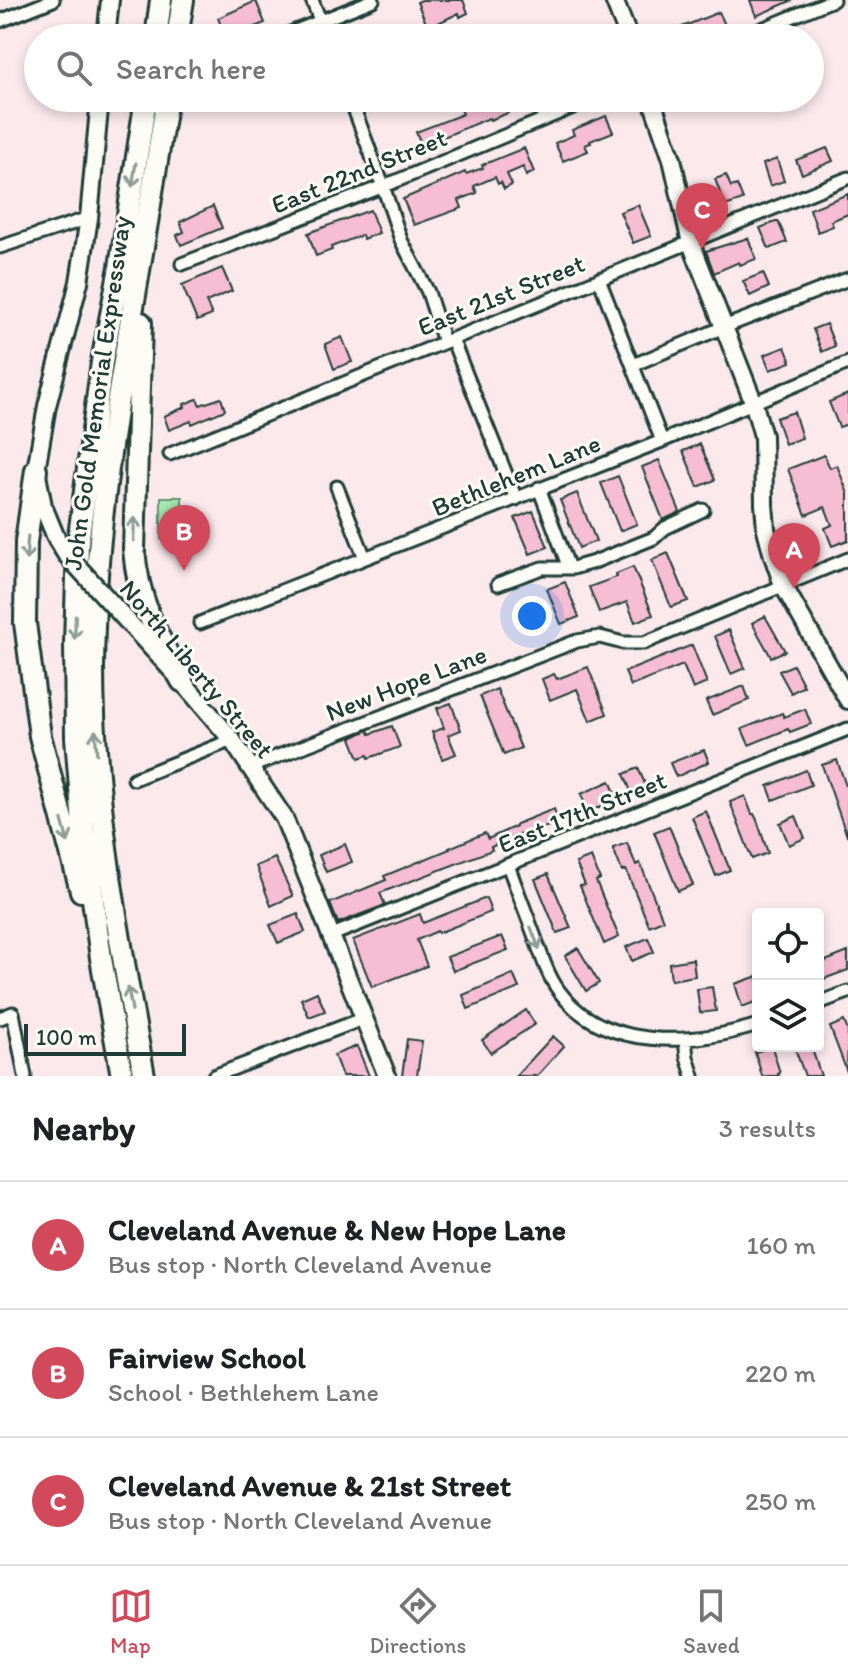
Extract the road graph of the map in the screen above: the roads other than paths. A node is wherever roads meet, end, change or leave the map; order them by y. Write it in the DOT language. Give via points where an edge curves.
graph roads {
  1 [pos="53,0"];
  2 [pos="110,0"];
  3 [pos="161,0"];
  4 [pos="183,0"];
  5 [pos="312,0"];
  6 [pos="373,0"];
  7 [pos="614,0"];
  8 [pos="833,0"];
  9 [pos="0,21"];
  10 [pos="320,21"];
  11 [pos="107,24"];
  12 [pos="158,24"];
  13 [pos="179,24"];
  14 [pos="313,24"];
  15 [pos="321,24"];
  16 [pos="623,24"];
  17 [pos="774,24"];
  18 [pos="99,112"];
  19 [pos="144,112"];
  20 [pos="165,112"];
  21 [pos="355,112"];
  22 [pos="561,112"];
  23 [pos="656,112"];
  24 [pos="848,178"];
  25 [pos="383,186"];
  26 [pos="89,218"];
  27 [pos="144,241"];
  28 [pos="691,243"];
  29 [pos="0,247"];
  30 [pos="182,264"];
  31 [pos="599,279"];
  32 [pos="848,279"];
  33 [pos="724,327"];
  34 [pos="448,341"];
  35 [pos="848,363"];
  36 [pos="633,365"];
  37 [pos="753,401"];
  38 [pos="662,441"];
  39 [pos="170,454"];
  40 [pos="36,470"];
  41 [pos="337,487"];
  42 [pos="539,488"];
  43 [pos="516,499"];
  44 [pos="703,510"];
  45 [pos="365,558"];
  46 [pos="848,559"];
  47 [pos="569,568"];
  48 [pos="498,584"];
  49 [pos="783,585"];
  50 [pos="200,623"];
  51 [pos="182,681"];
  52 [pos="848,700"];
  53 [pos="848,729"];
  54 [pos="232,740"];
  55 [pos="250,767"];
  56 [pos="134,779"];
  57 [pos="508,865"];
  58 [pos="332,935"];
  59 [pos="101,958"];
  60 [pos="848,992"];
  61 [pos="824,1001"];
  62 [pos="0,1018"];
  63 [pos="365,1018"];
  64 [pos="752,1026"];
  65 [pos="685,1040"];
  66 [pos="25,1076"];
  67 [pos="122,1076"];
  68 [pos="144,1076"];
  69 [pos="214,1076"];
  70 [pos="387,1076"];
  71 [pos="693,1076"];
  1 -- 9 [label="street"];
  2 -- 11 [label="main road"];
  3 -- 12 [label="highway"];
  4 -- 13 [label="highway"];
  5 -- 10 [label="street"];
  6 -- 10 [label="street"];
  7 -- 16 [label="main road"];
  8 -- 17 [label="street"];
  10 -- 14 [label="street"];
  10 -- 15 [label="street"];
  18 -- 26 [label="main road, North Liberty Street"];
  19 -- 59 [label="highway, John Gold Memorial Expressway, one-way" via="78,544 76,737"];
  20 -- 27 [label="highway, John Gold Memorial Expressway"];
  21 -- 25 [label="street"];
  22 -- 25 [label="street, East 22nd Street"];
  23 -- 28 [label="main road"];
  24 -- 28 [label="street, East 21st Street"];
  25 -- 30 [label="street, East 22nd Street"];
  25 -- 34 [label="street" via="401,240"];
  26 -- 29 [label="street"];
  26 -- 40 [label="main road, North Liberty Street"];
  51 -- 27 [label="highway, one-way" via="151,624 136,574"];
  68 -- 27 [label="highway, John Gold Memorial Expressway, one-way" via="101,809 93,667 98,549"];
  28 -- 31 [label="street, East 21st Street"];
  28 -- 33 [label="main road"];
  31 -- 34 [label="street, East 21st Street"];
  31 -- 36 [label="street"];
  32 -- 33 [label="street"];
  33 -- 36 [label="street"];
  33 -- 37 [label="main road"];
  34 -- 39 [label="street, East 21st Street"];
  34 -- 43 [label="street"];
  35 -- 37 [label="street, Bethlehem Lane"];
  36 -- 38 [label="street"];
  37 -- 38 [label="street, Bethlehem Lane"];
  37 -- 49 [label="main road" via="763,436 766,529"];
  38 -- 42 [label="street, Bethlehem Lane"];
  40 -- 51 [label="main road, North Liberty Street, bridge" via="43,506 66,554"];
  40 -- 59 [label="highway, one-way" via="25,595 38,721"];
  41 -- 45 [label="street"];
  42 -- 43 [label="street, Bethlehem Lane"];
  42 -- 47 [label="street"];
  43 -- 45 [label="street, Bethlehem Lane"];
  44 -- 47 [label="street" via="654,538"];
  45 -- 50 [label="street, Bethlehem Lane"];
  46 -- 49 [label="street, New Hope Lane"];
  47 -- 48 [label="street" via="542,568"];
  49 -- 52 [label="main road"];
  49 -- 55 [label="street, New Hope Lane" via="644,643 600,637 577,641"];
  51 -- 54 [label="main road, North Liberty Street"];
  53 -- 57 [label="street, East 17th Street"];
  54 -- 55 [label="main road, North Liberty Street"];
  54 -- 56 [label="street"];
  55 -- 58 [label="main road, North Liberty Street" via="284,818"];
  57 -- 58 [label="street, East 17th Street"];
  57 -- 65 [label="street, one-way" via="546,966 575,1009 621,1033"];
  58 -- 63 [label="main road, North Liberty Street"];
  59 -- 67 [label="highway, John Gold Memorial Expressway"];
  60 -- 61 [label="street"];
  62 -- 66 [label="street" via="13,1013"];
  63 -- 69 [label="street"];
  63 -- 70 [label="main road, North Liberty Street"];
  64 -- 65 [label="street"];
  65 -- 71 [label="street"];
}
